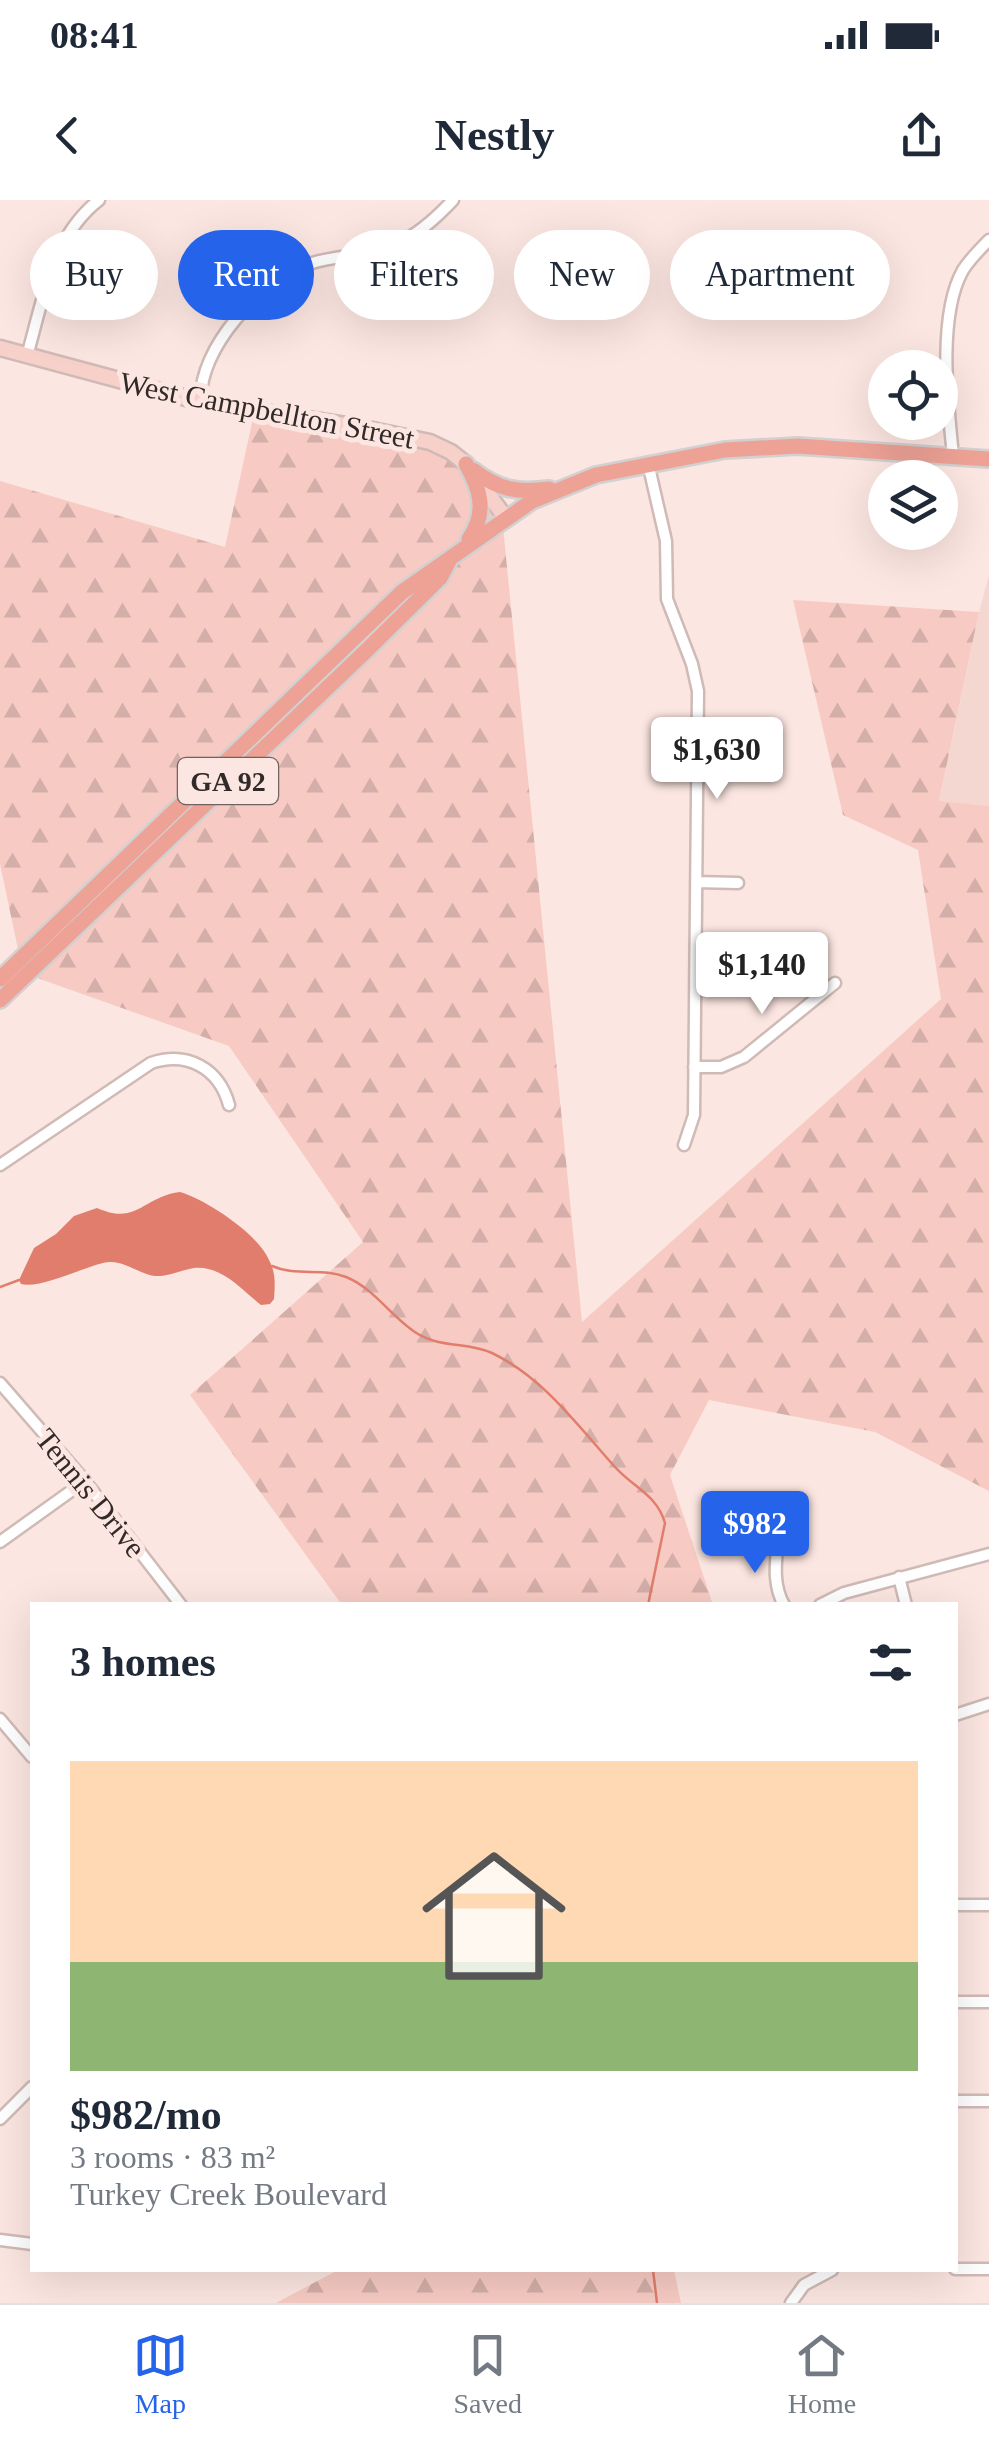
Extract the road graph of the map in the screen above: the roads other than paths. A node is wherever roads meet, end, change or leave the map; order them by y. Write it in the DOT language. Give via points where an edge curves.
graph roads {
  1 [pos="99,200"];
  2 [pos="453,200"];
  3 [pos="989,240"];
  4 [pos="0,348"];
  5 [pos="26,356"];
  6 [pos="201,402"];
  7 [pos="952,456"];
  8 [pos="989,460"];
  9 [pos="648,463"];
  10 [pos="466,464"];
  11 [pos="563,487"];
  12 [pos="506,517"];
  13 [pos="451,557"];
  14 [pos="696,882"];
  15 [pos="738,883"];
  16 [pos="0,980"];
  17 [pos="835,982"];
  18 [pos="0,1000"];
  19 [pos="694,1066"];
  20 [pos="229,1105"];
  21 [pos="684,1145"];
  22 [pos="0,1165"];
  23 [pos="0,1383"];
  24 [pos="84,1482"];
  25 [pos="778,1537"];
  26 [pos="0,1542"];
  27 [pos="989,1554"];
  28 [pos="899,1577"];
  29 [pos="178,1602"];
  30 [pos="782,1602"];
  31 [pos="826,1602"];
  32 [pos="905,1602"];
  33 [pos="989,1704"];
  34 [pos="958,1714"];
  35 [pos="0,1719"];
  36 [pos="30,1755"];
  37 [pos="958,1905"];
  38 [pos="989,1905"];
  39 [pos="958,2002"];
  40 [pos="989,2002"];
  41 [pos="30,2089"];
  42 [pos="958,2101"];
  43 [pos="989,2101"];
  44 [pos="2,2111"];
  45 [pos="0,2240"];
  46 [pos="30,2244"];
  47 [pos="958,2268"];
  48 [pos="989,2269"];
  49 [pos="828,2272"];
  50 [pos="790,2303"];
  1 -- 5 [label="street" via="56,254"];
  2 -- 6 [label="street" via="397,244 308,264 266,288 224,334 202,382"];
  3 -- 7 [label="street" via="965,266 954,295 948,335"];
  4 -- 5 [label="main road, West Campbellton Street"];
  5 -- 6 [label="main road, West Campbellton Street"];
  6 -- 10 [label="main road, West Campbellton Street" via="430,442"];
  7 -- 8 [label="main road, GA 92"];
  7 -- 9 [label="main road, GA 92" via="798,446"];
  9 -- 11 [label="main road, GA 92"];
  9 -- 14 [label="street" via="666,540 668,600 698,692"];
  10 -- 11 [label="main road" via="514,492"];
  10 -- 12 [label="main road, West Campbellton Street"];
  10 -- 13 [label="main road" via="481,515"];
  11 -- 12 [label="main road, GA 92"];
  12 -- 13 [label="main road, GA 92"];
  13 -- 16 [label="main road, GA 92" via="402,592"];
  13 -- 18 [label="main road, GA 92" via="440,578 380,638"];
  14 -- 15 [label="street"];
  14 -- 19 [label="street"];
  17 -- 19 [label="street" via="744,1058 721,1067"];
  19 -- 21 [label="street" via="694,1114"];
  20 -- 22 [label="street" via="219,1082 200,1064 162,1060"];
  23 -- 24 [label="street, Tennis Drive"];
  24 -- 26 [label="street"];
  24 -- 29 [label="street, Tennis Drive"];
  25 -- 30 [label="street" via="775,1570"];
  27 -- 28 [label="street"];
  28 -- 31 [label="street"];
  28 -- 32 [label="street"];
  33 -- 34 [label="street"];
  35 -- 36 [label="street"];
  37 -- 38 [label="street"];
  39 -- 40 [label="street"];
  41 -- 44 [label="street"];
  42 -- 43 [label="street"];
  45 -- 46 [label="street"];
  47 -- 48 [label="street"];
  49 -- 50 [label="street" via="804,2285"];
}
